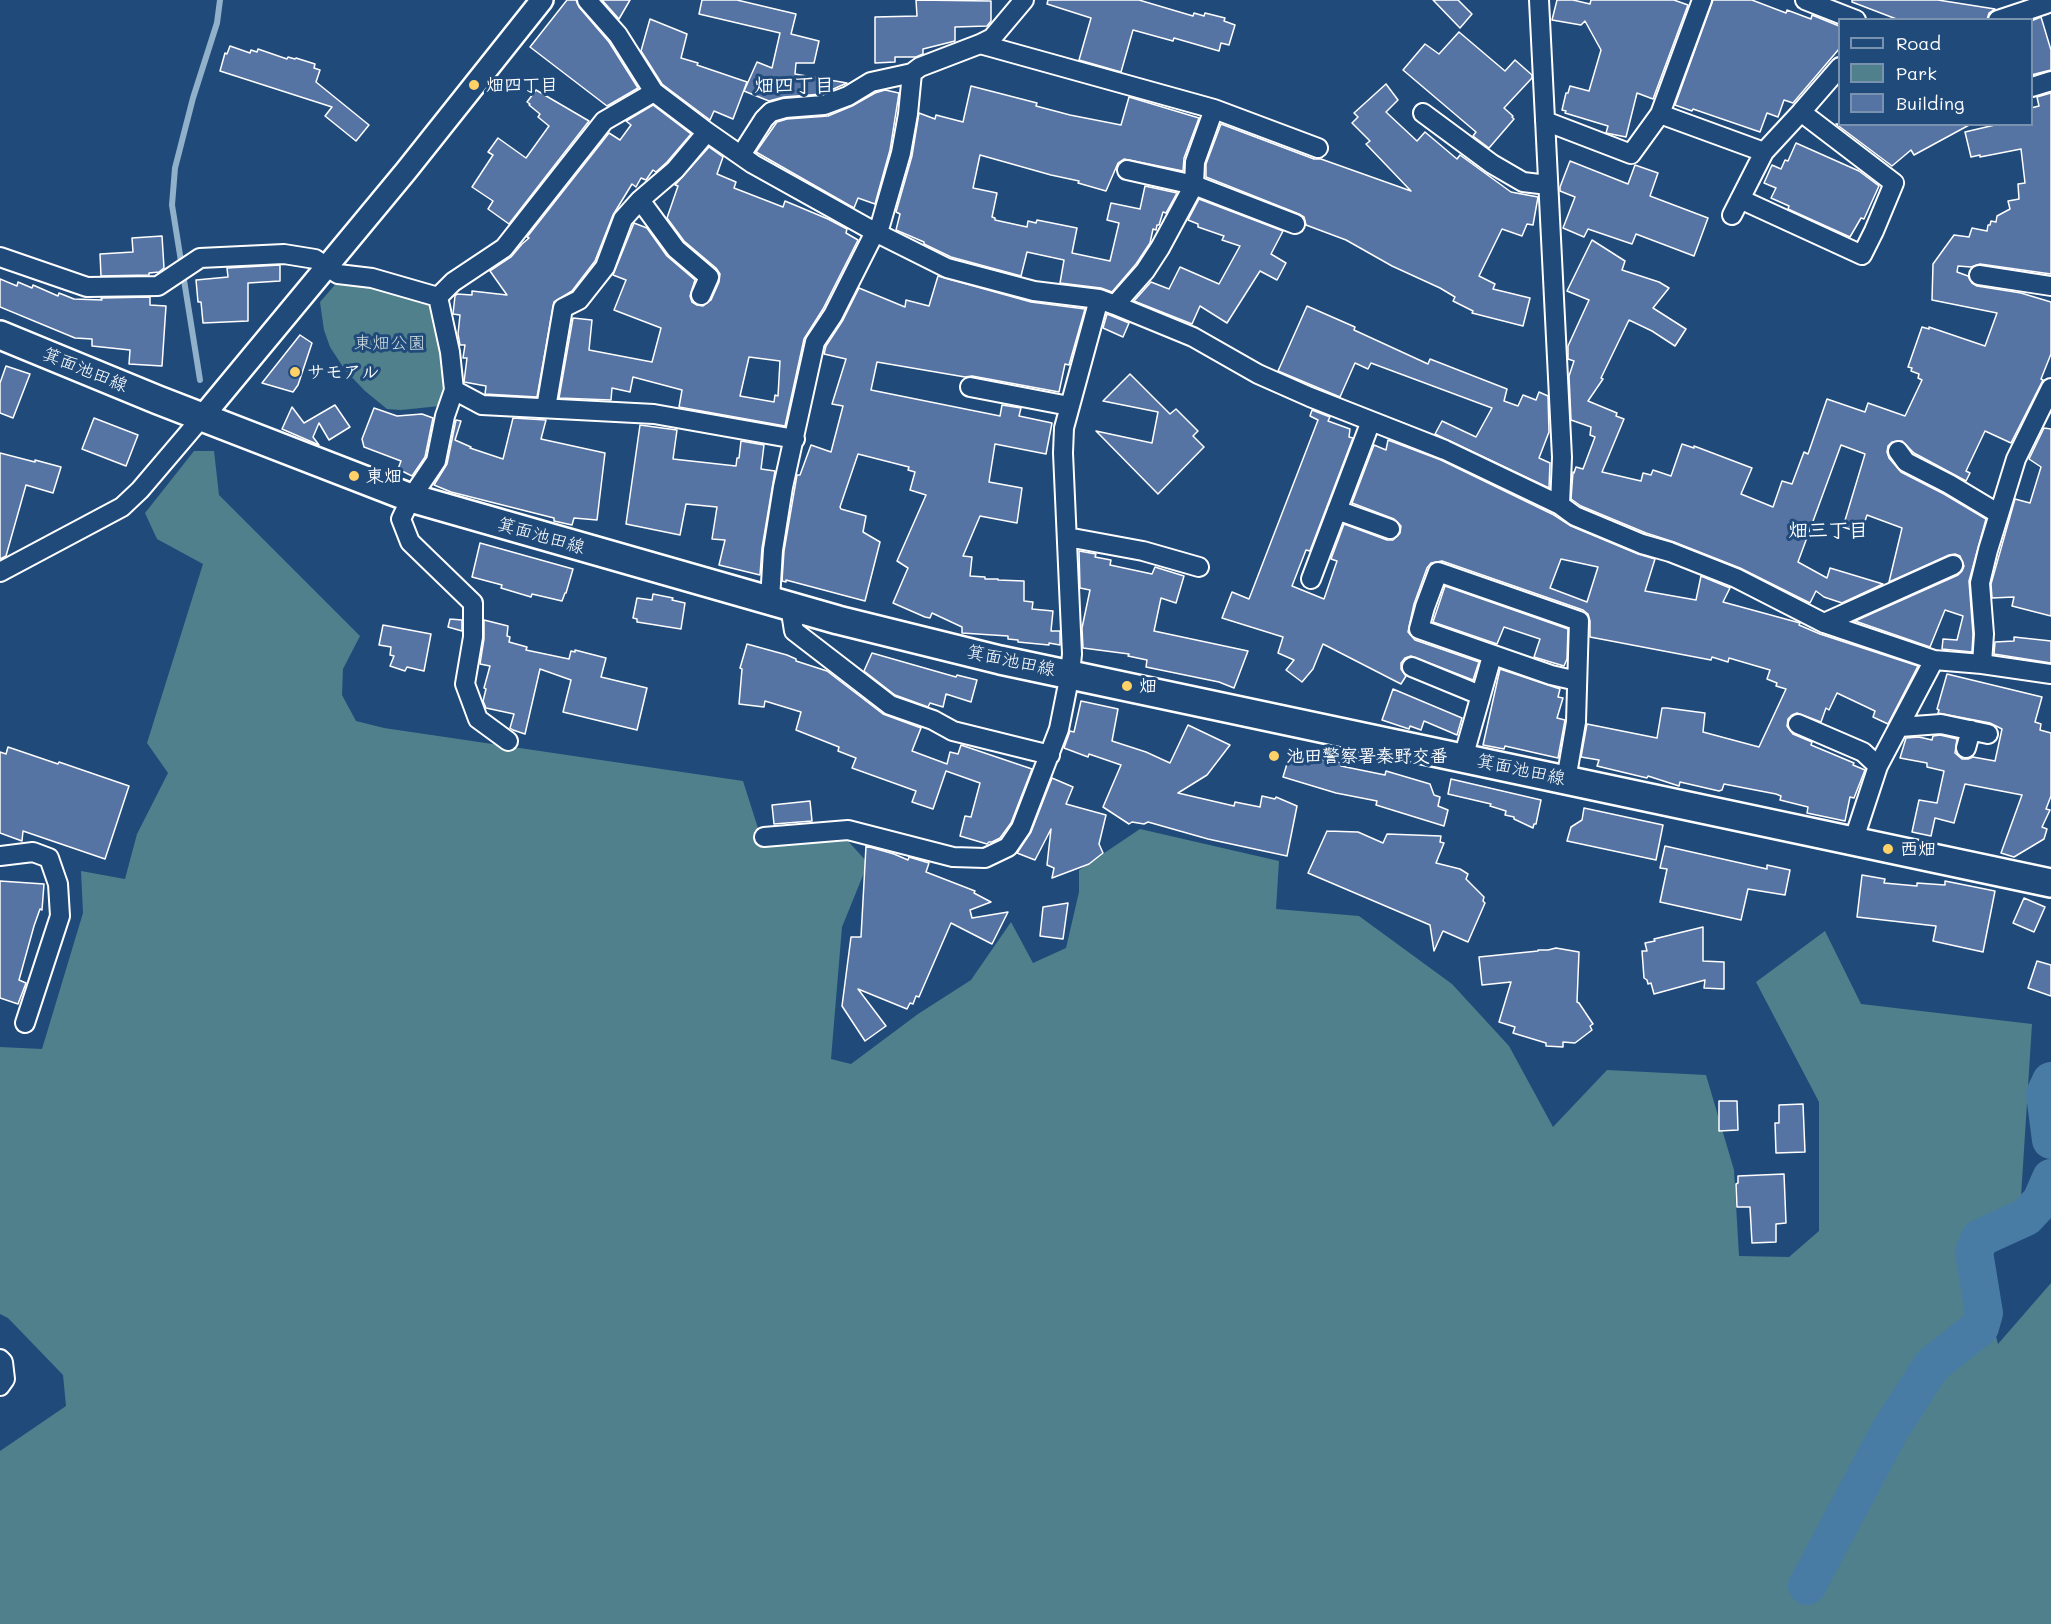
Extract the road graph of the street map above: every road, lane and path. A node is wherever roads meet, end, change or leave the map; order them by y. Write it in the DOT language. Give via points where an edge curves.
graph roads {
  1 [pos="543,0"];
  2 [pos="587,0"];
  3 [pos="1024,0"];
  4 [pos="1539,0"];
  5 [pos="1702,0"];
  6 [pos="1805,0"];
  7 [pos="2048,7"];
  8 [pos="1851,18"];
  9 [pos="2006,18"];
  10 [pos="980,44"];
  11 [pos="1838,68"];
  12 [pos="912,73"];
  13 [pos="2051,81"];
  14 [pos="2033,86"];
  15 [pos="654,92"];
  16 [pos="1214,109"];
  17 [pos="1801,112"];
  18 [pos="1423,113"];
  19 [pos="1660,114"];
  20 [pos="1545,121"];
  21 [pos="707,132"];
  22 [pos="1318,148"];
  23 [pos="1764,152"];
  24 [pos="741,155"];
  25 [pos="1127,170"];
  26 [pos="1194,185"];
  27 [pos="1548,185"];
  28 [pos="640,200"];
  29 [pos="1295,224"];
  30 [pos="875,232"];
  31 [pos="0,257"];
  32 [pos="327,267"];
  33 [pos="1979,275"];
  34 [pos="2051,286"];
  35 [pos="701,295"];
  36 [pos="438,297"];
  37 [pos="1107,302"];
  38 [pos="0,336"];
  39 [pos="970,387"];
  40 [pos="2051,388"];
  41 [pos="454,390"];
  42 [pos="1070,406"];
  43 [pos="546,408"];
  44 [pos="203,416"];
  45 [pos="1371,421"];
  46 [pos="795,439"];
  47 [pos="1898,451"];
  48 [pos="411,498"];
  49 [pos="1560,505"];
  50 [pos="1337,510"];
  51 [pos="1999,514"];
  52 [pos="1390,529"];
  53 [pos="1067,537"];
  54 [pos="1953,565"];
  55 [pos="1199,567"];
  56 [pos="0,572"];
  57 [pos="1311,579"];
  58 [pos="780,603"];
  59 [pos="1824,623"];
  60 [pos="1492,656"];
  61 [pos="1934,660"];
  62 [pos="1982,664"];
  63 [pos="1412,667"];
  64 [pos="1070,674"];
  65 [pos="2051,674"];
  66 [pos="1577,681"];
  67 [pos="1480,695"];
  68 [pos="1798,724"];
  69 [pos="1900,728"];
  70 [pos="1975,737"];
  71 [pos="508,741"];
  72 [pos="1050,755"];
  73 [pos="1463,758"];
  74 [pos="1878,766"];
  75 [pos="1566,780"];
  76 [pos="764,837"];
  77 [pos="1853,842"];
  78 [pos="0,855"];
  79 [pos="2050,879"];
  80 [pos="26,1023"];
  81 [pos="0,1359"];
  82 [pos="0,1386"];
  1 -- 32 [label="street"];
  2 -- 15 [label="street" via="618,35"];
  3 -- 10 [label="street" via="992,38"];
  4 -- 20 [label="street"];
  5 -- 19 [label="street"];
  6 -- 8 [label="street"];
  7 -- 9 [label="street"];
  10 -- 12 [label="street"];
  10 -- 16 [label="street"];
  11 -- 17 [label="street"];
  12 -- 24 [label="street" via="871,82 824,105 771,112"];
  12 -- 30 [label="street" via="901,153"];
  13 -- 14 [label="street"];
  15 -- 21 [label="street"];
  15 -- 36 [label="street" via="604,121 504,248 453,282"];
  16 -- 22 [label="street"];
  16 -- 26 [label="street" via="1195,162"];
  17 -- 23 [label="street"];
  17 -- 23 [label="street" via="1894,183 1862,255 1736,207"];
  18 -- 27 [label="street" via="1523,182"];
  19 -- 20 [label="street" via="1631,154"];
  19 -- 23 [label="street"];
  20 -- 27 [label="street"];
  21 -- 24 [label="street"];
  21 -- 28 [label="street" via="675,170"];
  24 -- 30 [label="street"];
  25 -- 26 [label="street"];
  26 -- 29 [label="street"];
  26 -- 37 [label="street" via="1145,271"];
  27 -- 49 [label="street" via="1562,457"];
  28 -- 35 [label="street" via="676,249 709,278"];
  28 -- 43 [label="street" via="623,219 605,267 579,300 563,308"];
  30 -- 37 [label="street" via="947,267 1034,291"];
  30 -- 46 [label="street" via="815,342"];
  31 -- 32 [label="street" via="87,286 158,286 200,258 284,254 315,259"];
  32 -- 36 [label="street" via="338,274 372,278"];
  32 -- 44 [label="street"];
  33 -- 34 [label="street"];
  36 -- 41 [label="street"];
  37 -- 42 [label="street"];
  37 -- 45 [label="street" via="1193,337 1258,374"];
  38 -- 44 [label="main road, 箕面池田線"];
  39 -- 42 [label="street"];
  40 -- 51 [label="street" via="2016,459"];
  41 -- 43 [label="street" via="482,405"];
  41 -- 48 [label="street" via="436,461"];
  42 -- 53 [label="street" via="1063,453"];
  43 -- 46 [label="street" via="654,414"];
  44 -- 48 [label="main road, 箕面池田線"];
  44 -- 56 [label="street" via="122,507"];
  45 -- 49 [label="street" via="1445,450"];
  45 -- 50 [label="street"];
  46 -- 58 [label="street" via="773,550"];
  47 -- 51 [label="street" via="1906,462"];
  48 -- 58 [label="main road, 箕面池田線"];
  48 -- 71 [label="street" via="401,519 410,542 473,603 473,637 465,684 478,719"];
  49 -- 59 [label="street" via="1575,516 1642,544 1736,578"];
  50 -- 52 [label="street"];
  50 -- 57 [label="street"];
  51 -- 62 [label="street" via="1980,583"];
  53 -- 55 [label="street" via="1143,551"];
  53 -- 64 [label="street"];
  54 -- 59 [label="street"];
  58 -- 64 [label="main road, 箕面池田線" via="1000,660"];
  58 -- 72 [label="street" via="794,631 890,705 953,731"];
  59 -- 61 [label="street"];
  60 -- 66 [label="street"];
  60 -- 66 [label="street" via="1419,629 1438,572 1580,621"];
  60 -- 67 [label="street"];
  61 -- 62 [label="street"];
  61 -- 69 [label="street"];
  62 -- 65 [label="street"];
  63 -- 67 [label="street"];
  64 -- 72 [label="street"];
  64 -- 73 [label="main road, 箕面池田線"];
  66 -- 75 [label="street" via="1576,722"];
  67 -- 73 [label="street"];
  68 -- 74 [label="street" via="1863,752"];
  69 -- 70 [label="street" via="1941,724"];
  69 -- 74 [label="street"];
  72 -- 76 [label="street" via="1021,828 1008,847 985,858 953,857 848,830"];
  73 -- 75 [label="main road, 箕面池田線"];
  74 -- 77 [label="street"];
  75 -- 77 [label="main road, 箕面池田線"];
  77 -- 79 [label="main road, 箕面池田線"];
  78 -- 80 [label="street" via="33,852 49,858 58,884 60,916"];
  81 -- 82 [label="street" via="5,1379"];
}
